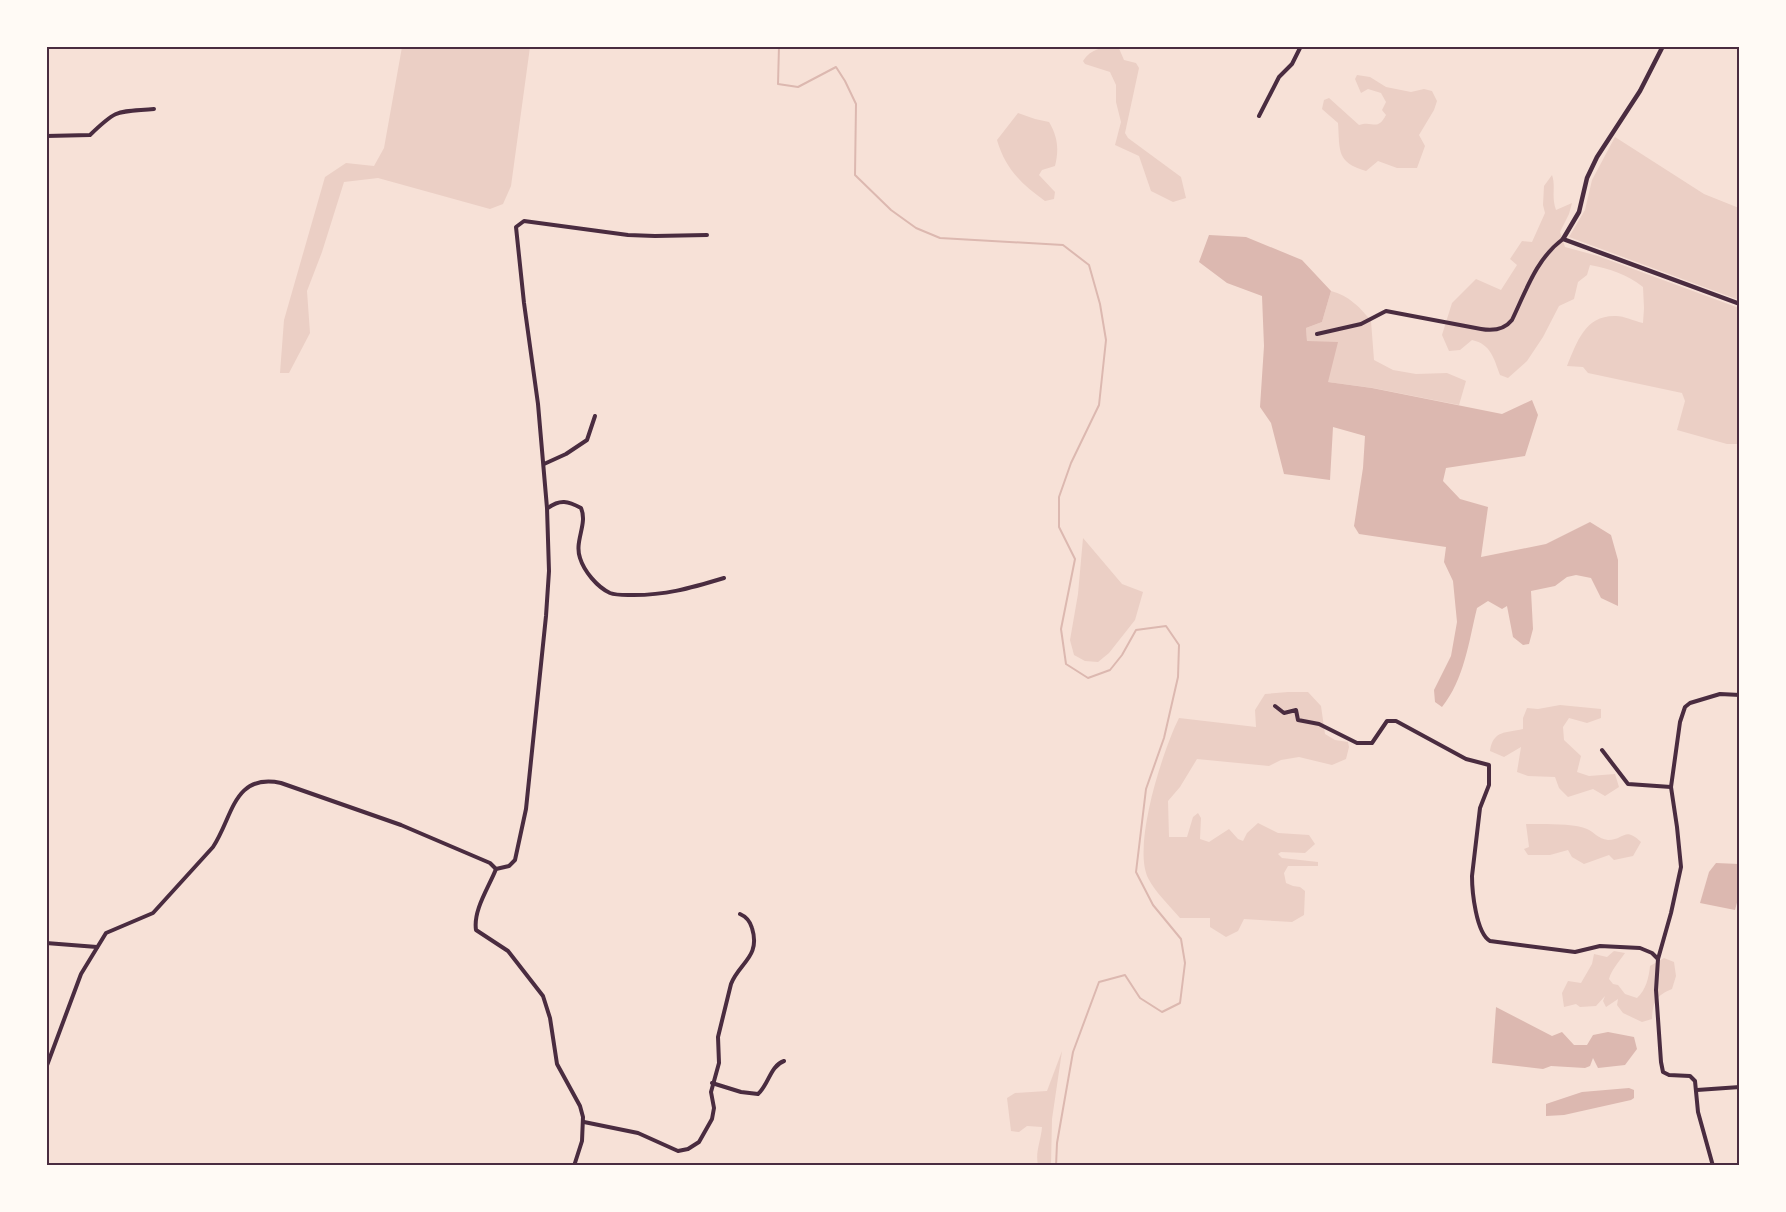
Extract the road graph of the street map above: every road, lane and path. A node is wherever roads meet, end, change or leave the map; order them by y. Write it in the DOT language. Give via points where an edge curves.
graph roads {
  1 [pos="1300,46"];
  2 [pos="1663,46"];
  3 [pos="154,110"];
  4 [pos="1259,116"];
  5 [pos="46,136"];
  6 [pos="706,235"];
  7 [pos="1563,239"];
  8 [pos="1740,304"];
  9 [pos="1317,334"];
  10 [pos="595,416"];
  11 [pos="543,465"];
  12 [pos="547,508"];
  13 [pos="724,578"];
  14 [pos="1740,695"];
  15 [pos="1275,706"];
  16 [pos="1602,750"];
  17 [pos="1671,787"];
  18 [pos="496,868"];
  19 [pos="740,914"];
  20 [pos="46,943"];
  21 [pos="97,947"];
  22 [pos="1658,958"];
  23 [pos="784,1061"];
  24 [pos="46,1068"];
  25 [pos="712,1083"];
  26 [pos="1740,1088"];
  27 [pos="1696,1090"];
  28 [pos="584,1122"];
  29 [pos="574,1166"];
  30 [pos="1713,1166"];
  1 -- 4 [label="street"];
  2 -- 7 [label="street" via="1640,92 1597,158 1587,178 1579,212"];
  3 -- 5 [label="street" via="122,111 90,135"];
  6 -- 11 [label="street" via="637,235 524,221 516,227"];
  7 -- 8 [label="street"];
  7 -- 9 [label="street" via="1540,262 1506,326 1480,329 1386,311 1361,324"];
  10 -- 11 [label="street" via="586,440"];
  11 -- 12 [label="street"];
  12 -- 13 [label="street" via="557,501 581,508 584,516 578,546 580,559 593,580 610,593 677,593"];
  12 -- 18 [label="street" via="548,588 526,809 515,860 509,866"];
  14 -- 17 [label="street" via="1720,694 1685,707"];
  15 -- 22 [label="street" via="1284,713 1296,710 1298,720 1320,724 1361,744 1372,743 1387,721 1396,721 1466,759 1489,765 1472,876 1484,938 1575,952 1600,946 1640,948"];
  16 -- 17 [label="street" via="1628,784"];
  17 -- 22 [label="street" via="1681,867"];
  18 -- 21 [label="street" via="422,833 266,780 247,787 237,798 213,847 153,913 106,933"];
  18 -- 28 [label="street" via="477,914 476,930 508,951 543,996 557,1064 580,1106"];
  19 -- 25 [label="street" via="751,924 754,943 731,984 718,1037 719,1063"];
  20 -- 21 [label="street"];
  21 -- 24 [label="street" via="81,974"];
  22 -- 27 [label="street" via="1656,998 1661,1062 1669,1075 1690,1076"];
  23 -- 25 [label="street" via="776,1065 758,1094"];
  25 -- 28 [label="street" via="712,1119 703,1137 688,1149 670,1149 638,1133"];
  26 -- 27 [label="street"];
  27 -- 30 [label="street"];
  28 -- 29 [label="street"];
}
